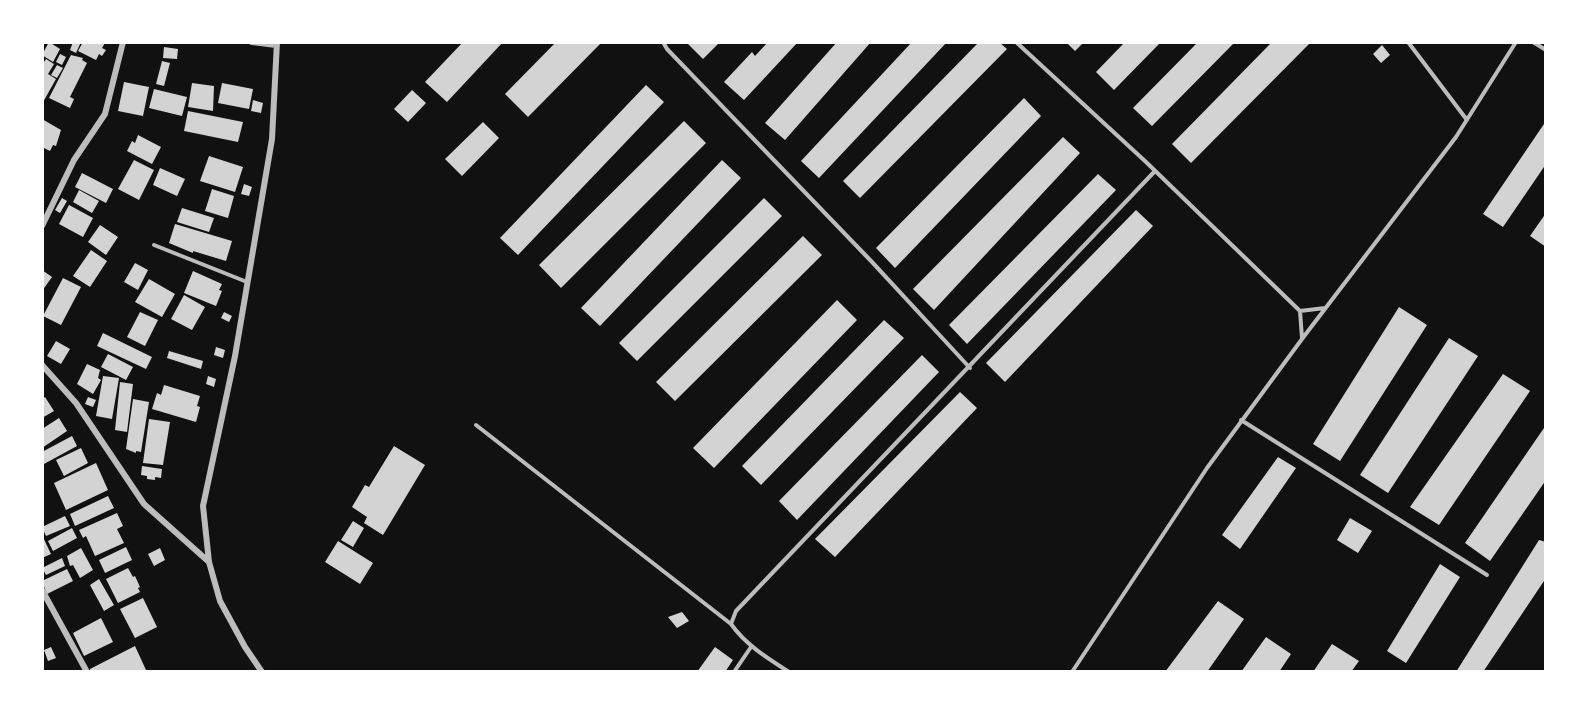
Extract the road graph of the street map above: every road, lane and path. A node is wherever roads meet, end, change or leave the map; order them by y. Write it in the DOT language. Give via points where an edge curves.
graph roads {
  1 [pos="123,42"];
  2 [pos="252,42"];
  3 [pos="663,42"];
  4 [pos="1016,42"];
  5 [pos="1408,42"];
  6 [pos="1516,42"];
  7 [pos="1533,42"];
  8 [pos="276,44"];
  9 [pos="1546,50"];
  10 [pos="1467,120"];
  11 [pos="1155,171"];
  12 [pos="42,225"];
  13 [pos="154,245"];
  14 [pos="247,282"];
  15 [pos="1325,308"];
  16 [pos="1300,311"];
  17 [pos="1302,339"];
  18 [pos="42,365"];
  19 [pos="970,368"];
  20 [pos="1241,420"];
  21 [pos="476,424"];
  22 [pos="209,562"];
  23 [pos="1486,576"];
  24 [pos="42,590"];
  25 [pos="730,624"];
  26 [pos="751,647"];
  27 [pos="87,672"];
  28 [pos="262,672"];
  29 [pos="734,672"];
  30 [pos="789,672"];
  31 [pos="1072,672"];
  1 -- 12 [label="street" via="105,114 74,160"];
  2 -- 8 [label="street"];
  3 -- 19 [label="lane"];
  4 -- 11 [label="lane"];
  5 -- 10 [label="lane"];
  6 -- 10 [label="lane"];
  7 -- 9 [label="lane"];
  8 -- 14 [label="street" via="272,139"];
  10 -- 15 [label="lane"];
  11 -- 16 [label="lane"];
  11 -- 19 [label="lane"];
  13 -- 14 [label="lane"];
  14 -- 22 [label="street" via="203,506"];
  15 -- 16 [label="lane"];
  15 -- 17 [label="lane"];
  16 -- 17 [label="lane"];
  17 -- 20 [label="lane"];
  18 -- 22 [label="street" via="76,404 144,504"];
  19 -- 25 [label="lane" via="736,610"];
  20 -- 23 [label="lane"];
  20 -- 31 [label="lane"];
  21 -- 25 [label="lane"];
  22 -- 28 [label="street" via="220,601"];
  24 -- 27 [label="street"];
  25 -- 26 [label="lane"];
  26 -- 29 [label="lane"];
  26 -- 30 [label="lane"];
}
